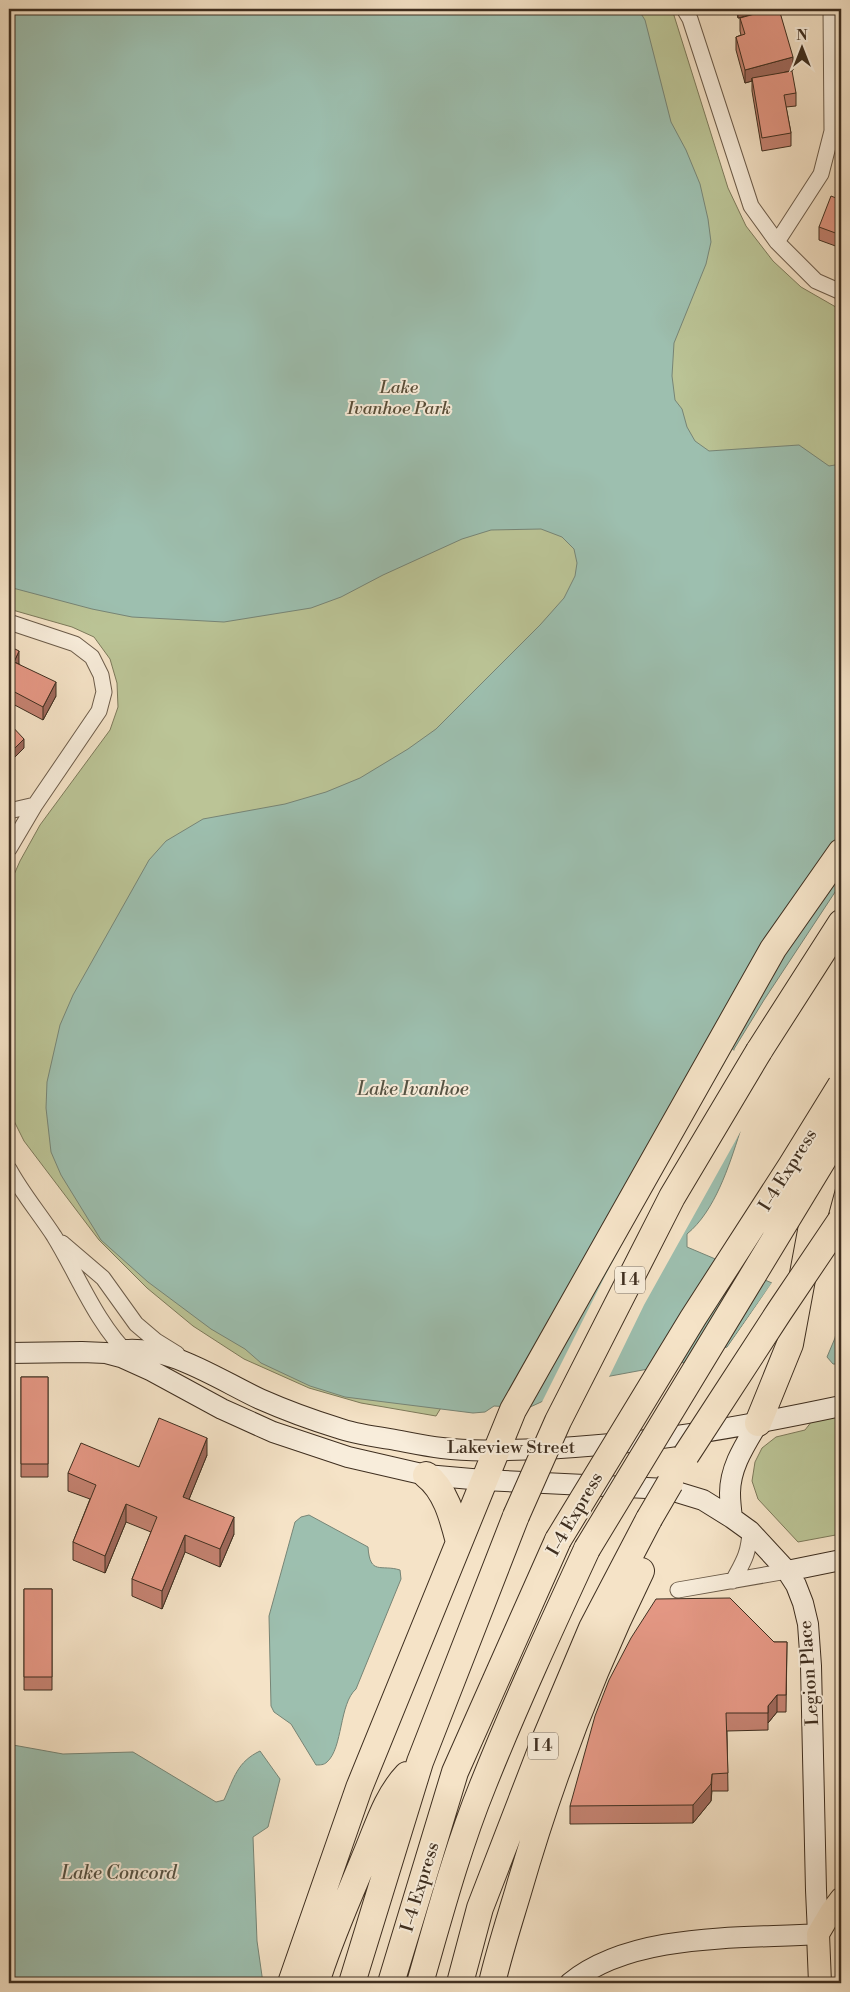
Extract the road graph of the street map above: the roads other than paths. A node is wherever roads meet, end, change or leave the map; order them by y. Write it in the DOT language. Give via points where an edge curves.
graph roads {
  1 [pos="684,9"];
  2 [pos="831,9"];
  3 [pos="778,242"];
  4 [pos="841,292"];
  5 [pos="9,622"];
  6 [pos="35,805"];
  7 [pos="9,811"];
  8 [pos="9,849"];
  9 [pos="841,852"];
  10 [pos="841,923"];
  11 [pos="841,1084"];
  12 [pos="841,1118"];
  13 [pos="841,1130"];
  14 [pos="9,1170"];
  15 [pos="841,1220"];
  16 [pos="53,1235"];
  17 [pos="114,1351"];
  18 [pos="9,1353"];
  19 [pos="200,1368"];
  20 [pos="841,1406"];
  21 [pos="758,1423"];
  22 [pos="497,1451"];
  23 [pos="426,1475"];
  24 [pos="483,1480"];
  25 [pos="541,1483"];
  26 [pos="732,1518"];
  27 [pos="655,1520"];
  28 [pos="750,1531"];
  29 [pos="459,1542"];
  30 [pos="841,1560"];
  31 [pos="787,1571"];
  32 [pos="733,1582"];
  33 [pos="678,1590"];
  34 [pos="420,1762"];
  35 [pos="841,1899"];
  36 [pos="818,1934"];
  37 [pos="578,1977"];
  38 [pos="300,1981"];
  39 [pos="352,1983"];
  40 [pos="391,1983"];
  41 [pos="420,1983"];
  42 [pos="460,1983"];
  43 [pos="492,1983"];
  44 [pos="820,1983"];
  1 -- 3 [label="street" via="751,206"];
  2 -- 3 [label="street" via="832,131 821,174"];
  3 -- 4 [label="street" via="816,280"];
  5 -- 6 [label="street" via="75,644 92,658 101,675 104,692 99,711 90,726"];
  6 -- 7 [label="street"];
  6 -- 8 [label="street"];
  9 -- 22 [label="highway" via="773,949 513,1410"];
  10 -- 34 [label="highway, I 4, bridge" via="759,1051 672,1197 558,1421 516,1516"];
  11 -- 40 [label="highway, I-4 Express, bridge" via="558,1540 455,1772"];
  12 -- 21 [label="highway" via="813,1220 790,1344"];
  13 -- 41 [label="highway, I-4 Express, bridge" via="587,1549 482,1786 443,1901"];
  14 -- 16 [label="street"];
  15 -- 27 [label="highway, bridge" via="778,1312 670,1483"];
  16 -- 17 [label="street" via="103,1321"];
  16 -- 19 [label="street" via="103,1278 136,1324 156,1341"];
  17 -- 18 [label="street, Lakeview Street"];
  17 -- 19 [label="street, Lakeview Street" via="144,1350"];
  17 -- 23 [label="street, Lakeview Street" via="222,1409 273,1432 348,1457"];
  19 -- 22 [label="street, Lakeview Street" via="263,1400 339,1429 442,1448"];
  20 -- 21 [label="street, Lakeview Street"];
  21 -- 22 [label="street, Lakeview Street" via="589,1447"];
  21 -- 26 [label="street" via="733,1471 730,1493"];
  22 -- 24 [label="highway"];
  23 -- 24 [label="street, Lakeview Street"];
  23 -- 29 [label="highway" via="434,1481 445,1501"];
  24 -- 25 [label="street, Lakeview Street"];
  24 -- 29 [label="highway"];
  25 -- 26 [label="street, Legion Place" via="666,1489 703,1500"];
  26 -- 28 [label="street, Legion Place"];
  27 -- 42 [label="highway, I 4" via="592,1628 546,1737 480,1908"];
  27 -- 43 [label="highway" via="656,1538 599,1662 562,1755"];
  28 -- 31 [label="street, Legion Place"];
  28 -- 32 [label="street" via="750,1547"];
  29 -- 38 [label="highway" via="359,1788"];
  30 -- 31 [label="street"];
  31 -- 32 [label="street"];
  31 -- 36 [label="street, Legion Place" via="804,1603 809,1632"];
  32 -- 33 [label="street"];
  34 -- 38 [label="highway" via="396,1787 327,1949"];
  34 -- 39 [label="highway, I 4"];
  35 -- 36 [label="main road"];
  36 -- 37 [label="street" via="686,1941 632,1952"];
  36 -- 44 [label="main road"];
}
